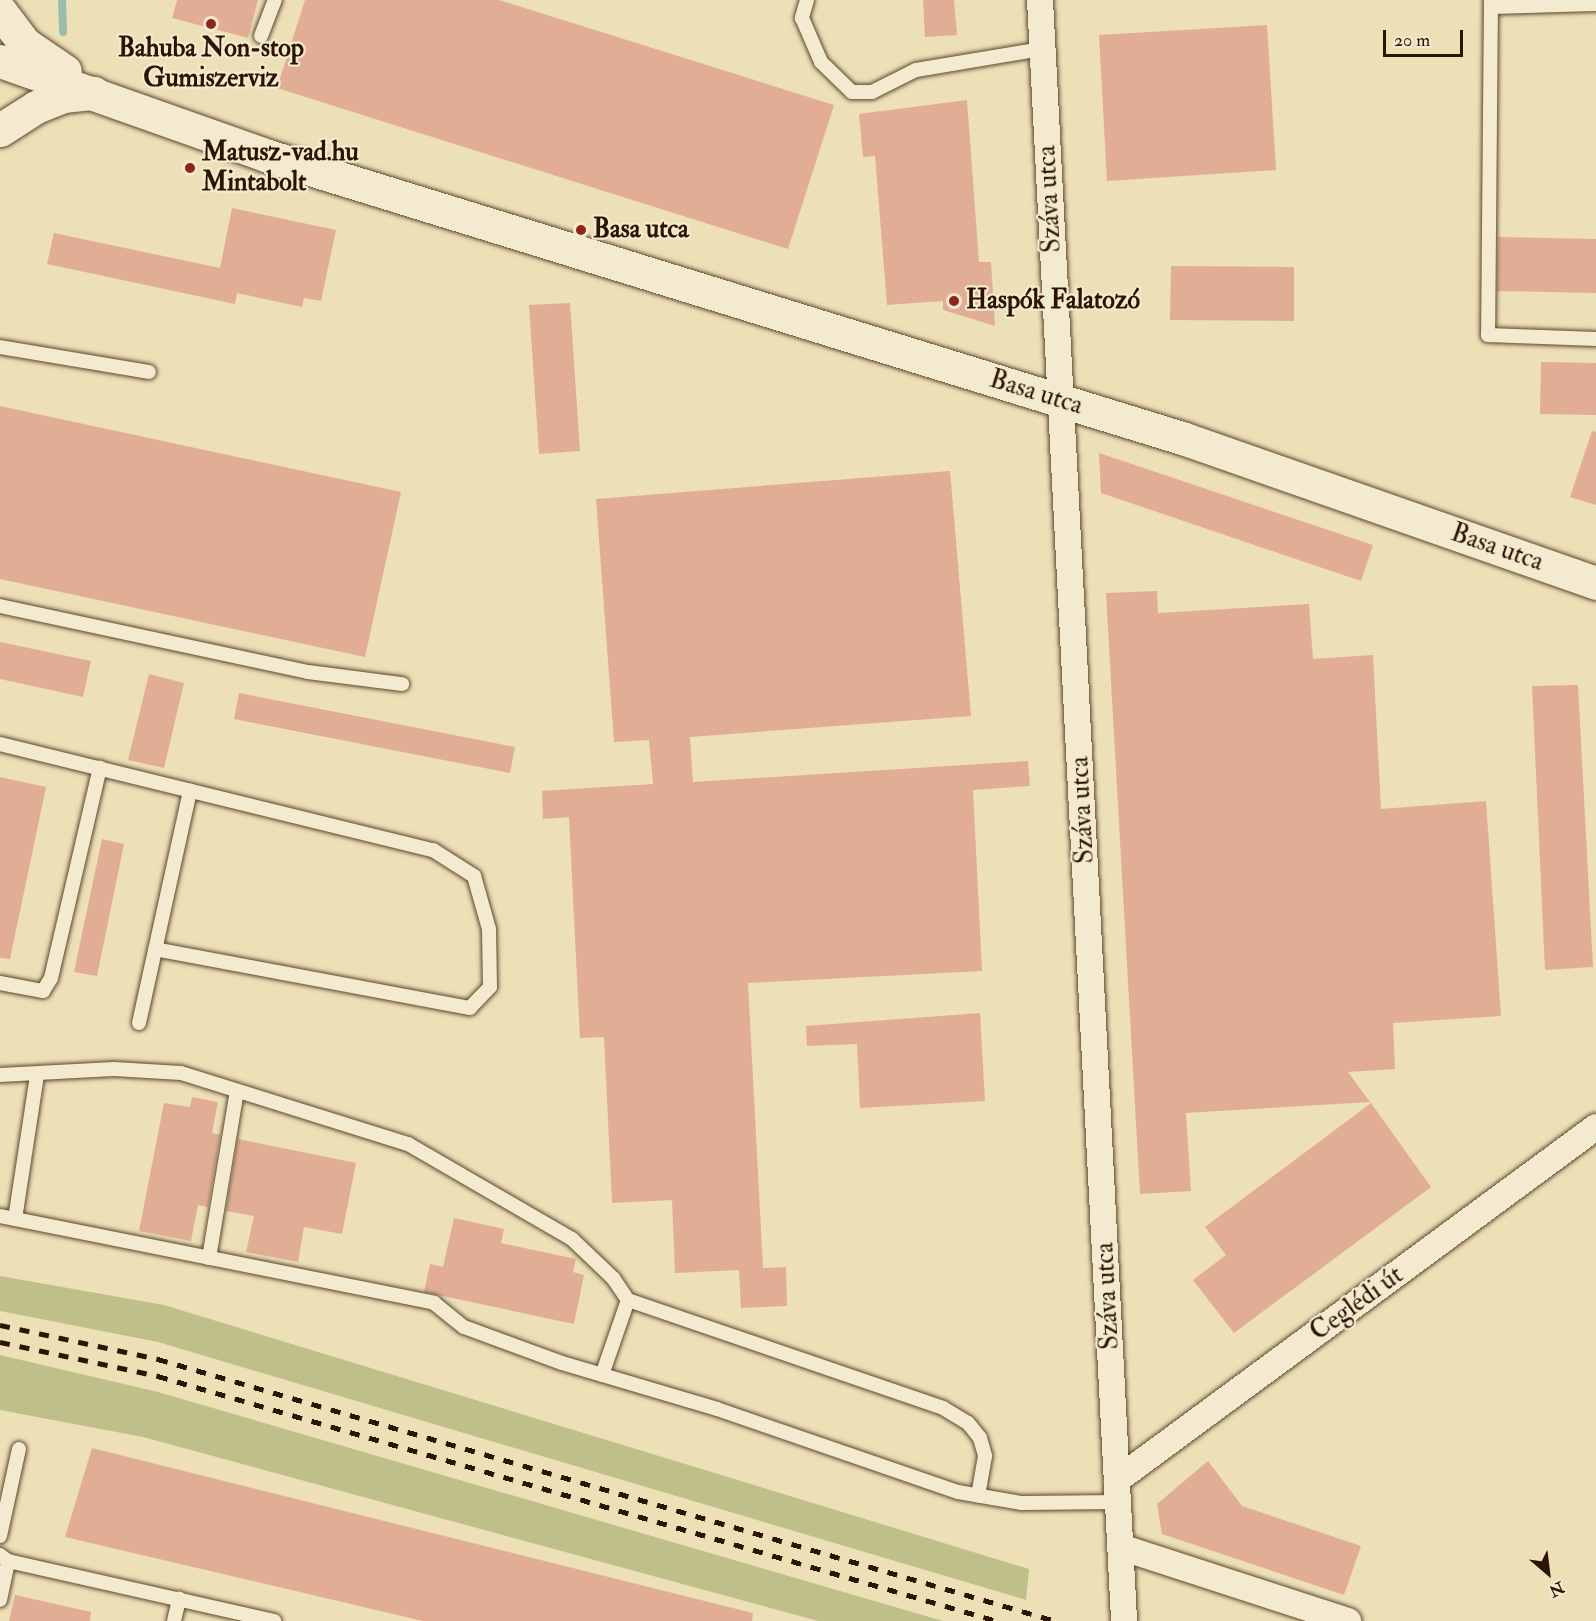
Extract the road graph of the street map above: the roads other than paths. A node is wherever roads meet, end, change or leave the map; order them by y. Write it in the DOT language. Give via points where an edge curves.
graph roads {
  1 [pos="275,0"];
  2 [pos="807,0"];
  3 [pos="1040,0"];
  4 [pos="1491,3"];
  5 [pos="1596,4"];
  6 [pos="0,11"];
  7 [pos="261,36"];
  8 [pos="1042,49"];
  9 [pos="0,61"];
  10 [pos="96,93"];
  11 [pos="0,130"];
  12 [pos="1596,339"];
  13 [pos="0,347"];
  14 [pos="149,372"];
  15 [pos="1062,402"];
  16 [pos="1596,583"];
  17 [pos="0,606"];
  18 [pos="402,684"];
  19 [pos="0,744"];
  20 [pos="100,768"];
  21 [pos="190,791"];
  22 [pos="155,949"];
  23 [pos="0,983"];
  24 [pos="139,1023"];
  25 [pos="37,1075"];
  26 [pos="0,1076"];
  27 [pos="237,1091"];
  28 [pos="1596,1127"];
  29 [pos="0,1216"];
  30 [pos="15,1219"];
  31 [pos="209,1258"];
  32 [pos="628,1300"];
  33 [pos="602,1375"];
  34 [pos="19,1449"];
  35 [pos="1118,1491"];
  36 [pos="978,1495"];
  37 [pos="0,1536"];
  38 [pos="1120,1547"];
  39 [pos="4,1558"];
  40 [pos="179,1599"];
  41 [pos="0,1600"];
  42 [pos="174,1621"];
  43 [pos="274,1621"];
  44 [pos="1124,1621"];
  45 [pos="1348,1621"];
  1 -- 7 [label="lane"];
  2 -- 8 [label="lane" via="802,18 821,62 852,92 872,92 916,70"];
  3 -- 8 [label="street, Száva utca"];
  4 -- 5 [label="lane"];
  4 -- 12 [label="lane" via="1488,335"];
  6 -- 10 [label="street, Basa utca" via="25,45"];
  8 -- 15 [label="street, Száva utca"];
  9 -- 10 [label="street, Basa utca"];
  10 -- 11 [label="street" via="63,96 36,107"];
  10 -- 15 [label="street, Basa utca" via="268,156"];
  13 -- 14 [label="lane"];
  15 -- 16 [label="street, Basa utca" via="1182,438"];
  15 -- 35 [label="street, Száva utca"];
  17 -- 18 [label="lane" via="308,672"];
  19 -- 20 [label="lane"];
  20 -- 21 [label="lane"];
  20 -- 23 [label="lane" via="51,978 43,991"];
  21 -- 22 [label="lane"];
  21 -- 22 [label="lane" via="433,850 474,876 489,929 490,987 470,1008"];
  22 -- 24 [label="lane"];
  25 -- 26 [label="lane"];
  25 -- 27 [label="lane" via="114,1070 181,1073"];
  25 -- 30 [label="lane"];
  27 -- 31 [label="lane"];
  27 -- 32 [label="lane" via="408,1144 572,1239 613,1278"];
  28 -- 35 [label="street, Ceglédi út"];
  29 -- 30 [label="lane"];
  30 -- 31 [label="lane"];
  31 -- 33 [label="lane" via="434,1303 464,1328"];
  32 -- 33 [label="lane"];
  32 -- 36 [label="lane" via="944,1408 968,1423 980,1438 985,1456"];
  33 -- 36 [label="lane" via="717,1409 958,1492"];
  34 -- 37 [label="lane"];
  35 -- 36 [label="lane" via="1022,1503"];
  35 -- 38 [label="street, Száva utca"];
  38 -- 44 [label="street, Száva utca"];
  38 -- 45 [label="street"];
  39 -- 40 [label="lane"];
  39 -- 41 [label="lane"];
  40 -- 42 [label="lane"];
  40 -- 43 [label="lane"];
}
